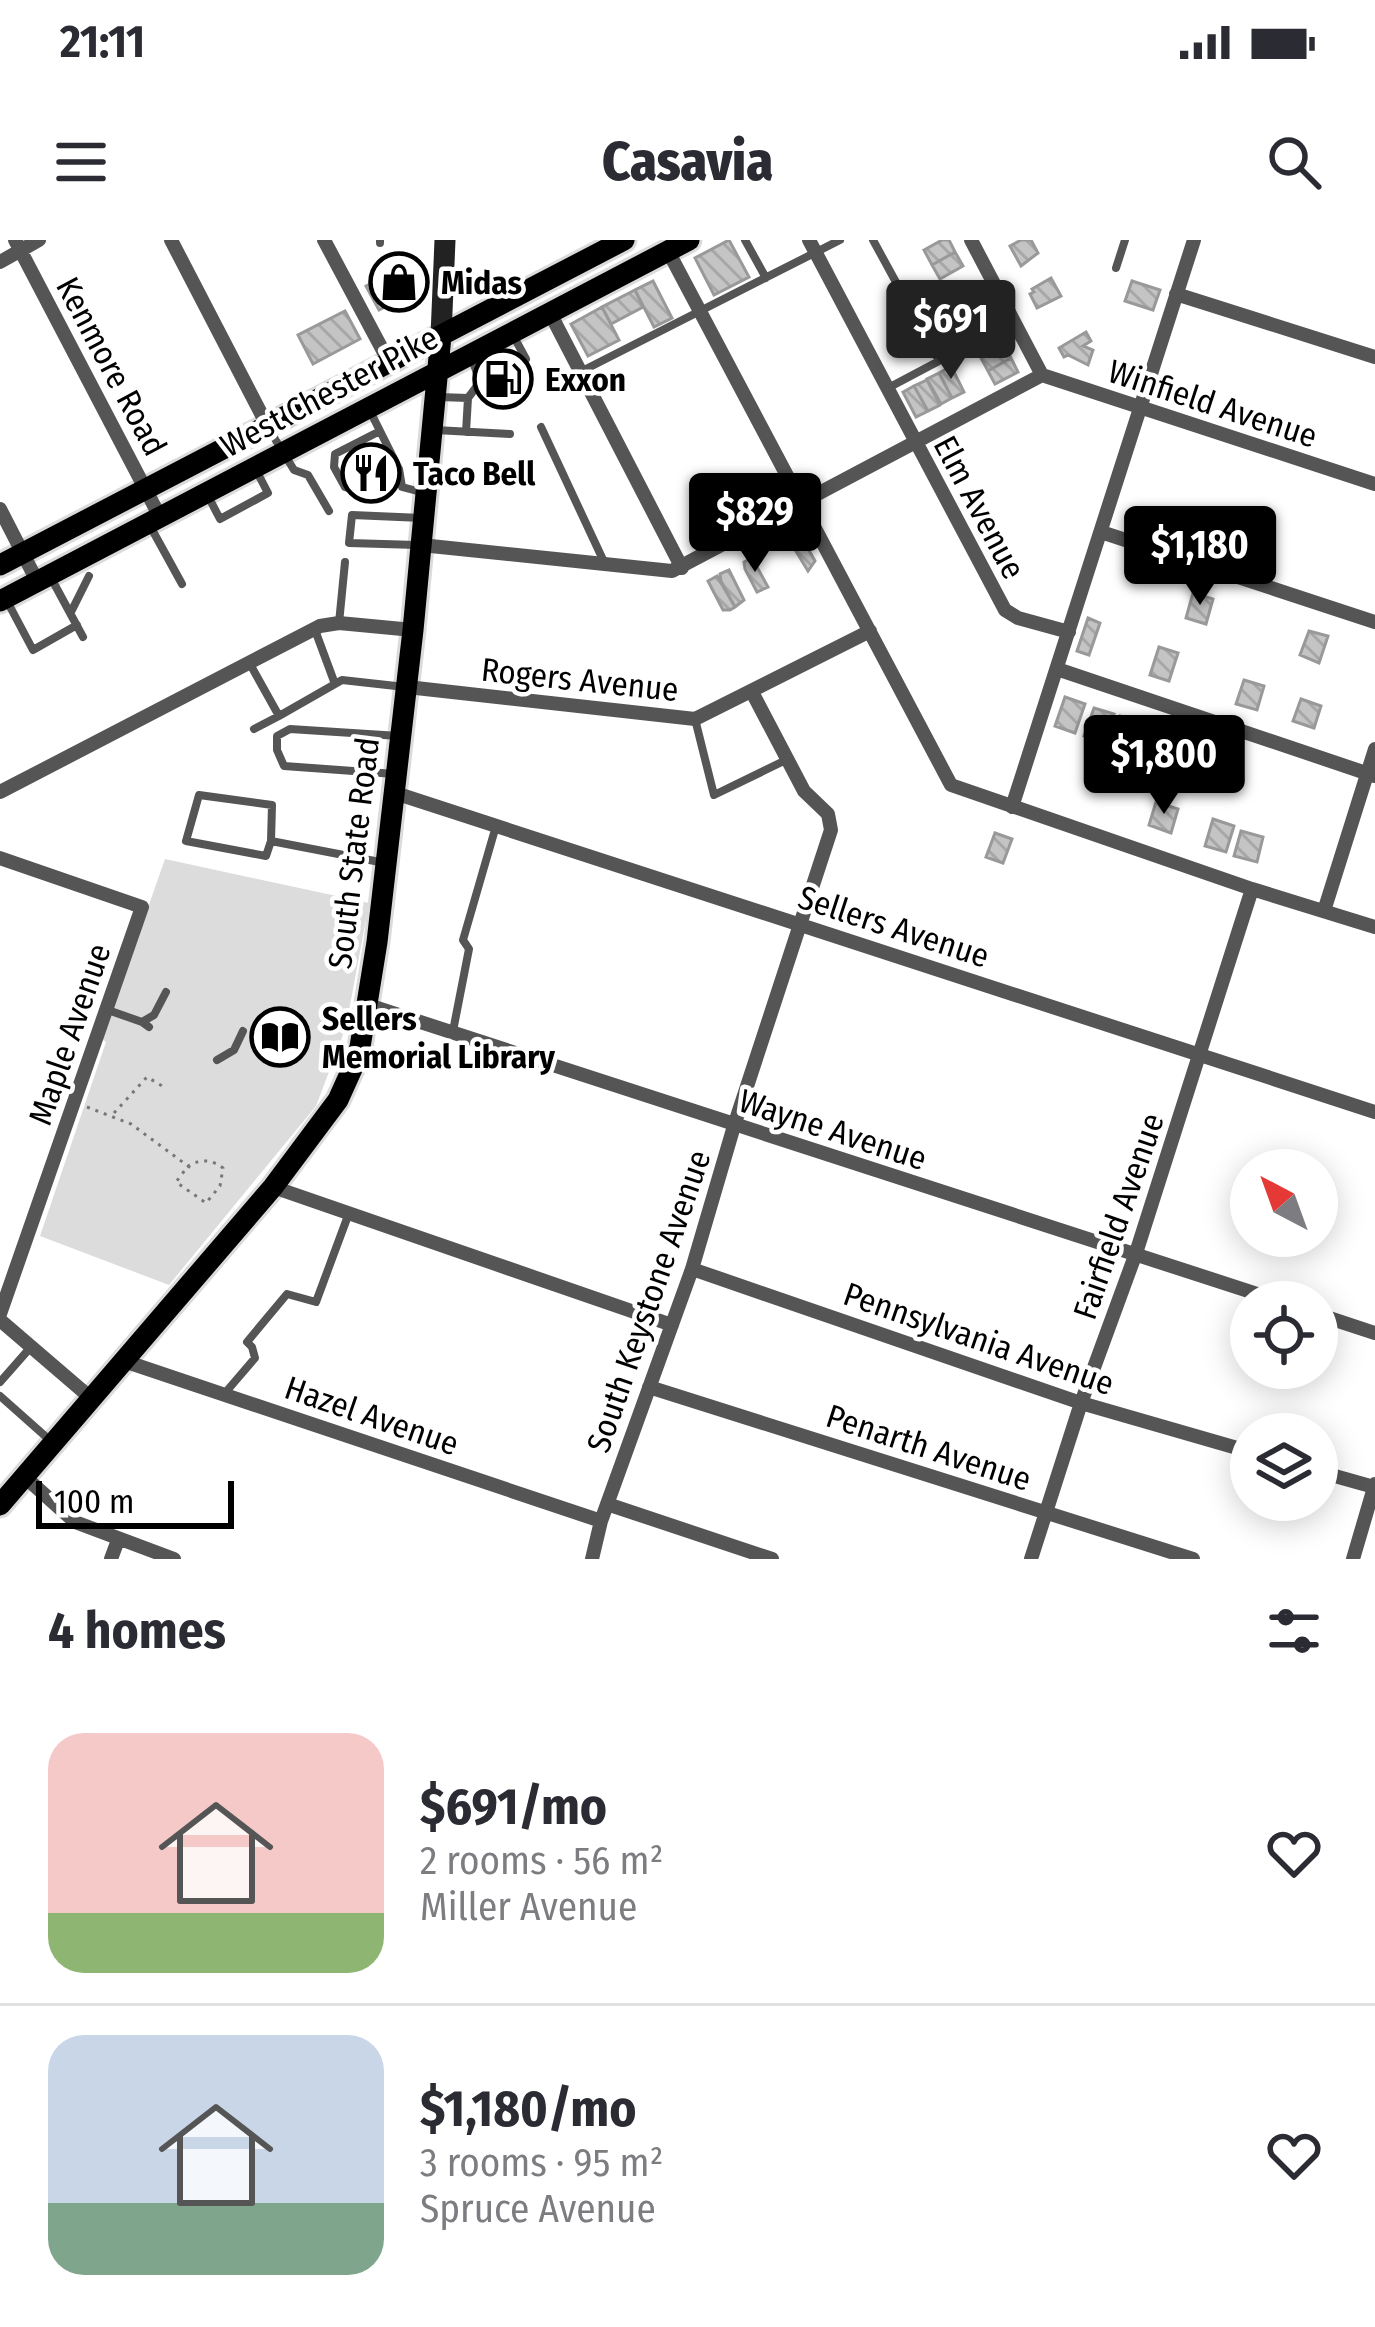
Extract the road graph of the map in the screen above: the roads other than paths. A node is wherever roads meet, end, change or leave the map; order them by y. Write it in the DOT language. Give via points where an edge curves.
graph roads {
  1 [pos="39,240"];
  2 [pos="171,240"];
  3 [pos="324,240"];
  4 [pos="624,240"];
  5 [pos="689,240"];
  6 [pos="745,240"];
  7 [pos="840,240"];
  8 [pos="873,240"];
  9 [pos="971,240"];
  10 [pos="1125,240"];
  11 [pos="1192,241"];
  12 [pos="448,242"];
  13 [pos="18,245"];
  14 [pos="813,246"];
  15 [pos="668,251"];
  16 [pos="0,262"];
  17 [pos="1116,268"];
  18 [pos="766,278"];
  19 [pos="1176,294"];
  20 [pos="700,312"];
  21 [pos="550,313"];
  22 [pos="512,332"];
  23 [pos="441,336"];
  24 [pos="470,355"];
  25 [pos="1375,357"];
  26 [pos="388,362"];
  27 [pos="438,371"];
  28 [pos="581,372"];
  29 [pos="1042,375"];
  30 [pos="480,382"];
  31 [pos="887,388"];
  32 [pos="436,397"];
  33 [pos="467,398"];
  34 [pos="368,408"];
  35 [pos="1141,408"];
  36 [pos="267,425"];
  37 [pos="541,427"];
  38 [pos="325,430"];
  39 [pos="433,430"];
  40 [pos="380,431"];
  41 [pos="466,432"];
  42 [pos="510,434"];
  43 [pos="916,445"];
  44 [pos="281,453"];
  45 [pos="335,454"];
  46 [pos="399,469"];
  47 [pos="1375,484"];
  48 [pos="145,489"];
  49 [pos="426,494"];
  50 [pos="802,505"];
  51 [pos="0,509"];
  52 [pos="329,511"];
  53 [pos="424,518"];
  54 [pos="154,519"];
  55 [pos="1101,532"];
  56 [pos="421,545"];
  57 [pos="22,553"];
  58 [pos="345,562"];
  59 [pos="0,565"];
  60 [pos="605,565"];
  61 [pos="682,568"];
  62 [pos="89,576"];
  63 [pos="44,578"];
  64 [pos="182,584"];
  65 [pos="3,599"];
  66 [pos="70,614"];
  67 [pos="1375,622"];
  68 [pos="339,623"];
  69 [pos="77,625"];
  70 [pos="314,629"];
  71 [pos="413,630"];
  72 [pos="870,631"];
  73 [pos="1070,632"];
  74 [pos="83,637"];
  75 [pos="249,662"];
  76 [pos="1058,669"];
  77 [pos="335,684"];
  78 [pos="406,687"];
  79 [pos="752,692"];
  80 [pos="278,716"];
  81 [pos="695,719"];
  82 [pos="254,729"];
  83 [pos="401,736"];
  84 [pos="1375,749"];
  85 [pos="787,759"];
  86 [pos="1371,775"];
  87 [pos="396,784"];
  88 [pos="0,792"];
  89 [pos="1012,807"];
  90 [pos="496,826"];
  91 [pos="271,841"];
  92 [pos="0,858"];
  93 [pos="386,863"];
  94 [pos="1252,889"];
  95 [pos="1324,910"];
  96 [pos="802,924"];
  97 [pos="1375,927"];
  98 [pos="166,992"];
  99 [pos="368,1005"];
  100 [pos="105,1009"];
  101 [pos="243,1030"];
  102 [pos="452,1033"];
  103 [pos="1200,1056"];
  104 [pos="217,1060"];
  105 [pos="1375,1112"];
  106 [pos="734,1126"];
  107 [pos="272,1187"];
  108 [pos="349,1214"];
  109 [pos="1136,1252"];
  110 [pos="692,1269"];
  111 [pos="1230,1284"];
  112 [pos="0,1317"];
  113 [pos="1338,1321"];
  114 [pos="672,1325"];
  115 [pos="1375,1334"];
  116 [pos="31,1347"];
  117 [pos="124,1361"];
  118 [pos="0,1382"];
  119 [pos="649,1387"];
  120 [pos="224,1394"];
  121 [pos="0,1396"];
  122 [pos="92,1399"];
  123 [pos="1081,1403"];
  124 [pos="53,1444"];
  125 [pos="1230,1446"];
  126 [pos="1338,1476"];
  127 [pos="25,1477"];
  128 [pos="1374,1485"];
  129 [pos="1,1502"];
  130 [pos="608,1504"];
  131 [pos="1048,1514"];
  132 [pos="602,1521"];
  133 [pos="118,1540"];
  134 [pos="111,1559"];
  135 [pos="174,1559"];
  136 [pos="592,1559"];
  137 [pos="772,1559"];
  138 [pos="1031,1559"];
  139 [pos="1192,1559"];
  140 [pos="1353,1559"];
  1 -- 13 [label="street"];
  2 -- 36 [label="street"];
  3 -- 26 [label="street"];
  4 -- 23 [label="main road, West Chester Pike"];
  5 -- 15 [label="main road, West Chester Pike"];
  6 -- 18 [label="lane"];
  7 -- 14 [label="lane"];
  8 -- 31 [label="lane" via="939,361"];
  9 -- 29 [label="street"];
  10 -- 17 [label="lane"];
  11 -- 19 [label="street"];
  12 -- 23 [label="main road"];
  13 -- 16 [label="street"];
  13 -- 48 [label="street, Kenmore Road"];
  14 -- 18 [label="lane"];
  14 -- 31 [label="street, Elm Avenue"];
  15 -- 20 [label="street"];
  15 -- 21 [label="main road, West Chester Pike"];
  18 -- 20 [label="lane"];
  19 -- 25 [label="street"];
  19 -- 35 [label="street"];
  20 -- 28 [label="lane"];
  20 -- 50 [label="street"];
  21 -- 22 [label="main road, West Chester Pike"];
  21 -- 28 [label="street"];
  22 -- 24 [label="main road, West Chester Pike"];
  22 -- 30 [label="lane" via="526,359"];
  23 -- 26 [label="main road, West Chester Pike"];
  23 -- 27 [label="main road, South State Road"];
  24 -- 27 [label="main road, West Chester Pike"];
  24 -- 30 [label="lane"];
  26 -- 36 [label="main road, West Chester Pike"];
  27 -- 32 [label="main road, South State Road"];
  27 -- 34 [label="main road, West Chester Pike"];
  28 -- 61 [label="street"];
  29 -- 35 [label="street, Winfield Avenue"];
  29 -- 43 [label="street"];
  30 -- 33 [label="lane"];
  31 -- 43 [label="street, Elm Avenue"];
  32 -- 33 [label="lane"];
  32 -- 39 [label="main road, South State Road"];
  33 -- 41 [label="lane"];
  34 -- 38 [label="main road, West Chester Pike"];
  34 -- 40 [label="lane"];
  35 -- 47 [label="street, Winfield Avenue"];
  35 -- 55 [label="street"];
  36 -- 44 [label="lane"];
  36 -- 48 [label="main road, West Chester Pike"];
  37 -- 60 [label="lane"];
  38 -- 44 [label="main road, West Chester Pike"];
  38 -- 45 [label="lane"];
  39 -- 41 [label="lane"];
  39 -- 49 [label="main road, South State Road"];
  40 -- 45 [label="lane"];
  40 -- 46 [label="lane"];
  41 -- 42 [label="lane"];
  43 -- 50 [label="street"];
  43 -- 73 [label="street, Elm Avenue" via="1005,610"];
  44 -- 52 [label="lane" via="308,475"];
  44 -- 54 [label="main road, West Chester Pike"];
  45 -- 46 [label="lane" via="346,487 357,491"];
  46 -- 49 [label="lane" via="402,487"];
  48 -- 54 [label="street, Kenmore Road"];
  48 -- 57 [label="main road, West Chester Pike"];
  49 -- 53 [label="main road, South State Road"];
  50 -- 61 [label="street"];
  50 -- 72 [label="street"];
  51 -- 57 [label="street"];
  53 -- 56 [label="main road, South State Road"];
  53 -- 56 [label="lane" via="352,515 349,543"];
  54 -- 63 [label="main road, West Chester Pike"];
  54 -- 64 [label="lane"];
  55 -- 67 [label="street"];
  55 -- 73 [label="street"];
  56 -- 60 [label="street"];
  56 -- 71 [label="main road, South State Road"];
  57 -- 59 [label="main road, West Chester Pike"];
  57 -- 63 [label="street"];
  58 -- 68 [label="lane"];
  60 -- 61 [label="street"];
  62 -- 66 [label="lane"];
  63 -- 65 [label="main road, West Chester Pike"];
  63 -- 66 [label="lane"];
  65 -- 69 [label="lane" via="33,650"];
  66 -- 69 [label="lane"];
  68 -- 70 [label="street"];
  68 -- 71 [label="street"];
  69 -- 74 [label="lane"];
  70 -- 75 [label="street"];
  70 -- 77 [label="lane"];
  71 -- 78 [label="main road, South State Road"];
  72 -- 79 [label="street, Rogers Avenue"];
  72 -- 89 [label="street" via="951,785"];
  73 -- 76 [label="street"];
  75 -- 80 [label="lane"];
  75 -- 88 [label="street"];
  76 -- 86 [label="street"];
  76 -- 89 [label="street"];
  77 -- 78 [label="lane"];
  77 -- 80 [label="lane"];
  78 -- 81 [label="street, Rogers Avenue"];
  78 -- 83 [label="main road, South State Road"];
  79 -- 81 [label="street, Rogers Avenue"];
  79 -- 85 [label="street"];
  80 -- 82 [label="lane"];
  81 -- 85 [label="lane" via="714,795"];
  83 -- 87 [label="main road, South State Road"];
  83 -- 87 [label="lane" via="290,729 277,736 284,766"];
  84 -- 86 [label="street"];
  85 -- 96 [label="street, South Keystone Avenue" via="832,824"];
  86 -- 95 [label="street"];
  87 -- 90 [label="street, Sellers Avenue"];
  87 -- 93 [label="main road, South State Road"];
  89 -- 94 [label="street"];
  90 -- 96 [label="street, Sellers Avenue"];
  90 -- 102 [label="lane" via="464,940 469,950"];
  91 -- 91 [label="lane" via="266,856 186,841 199,795 272,806"];
  91 -- 93 [label="lane"];
  92 -- 100 [label="street, Maple Avenue" via="142,907"];
  93 -- 99 [label="main road, South State Road"];
  94 -- 95 [label="street"];
  94 -- 103 [label="street, Fairfield Avenue"];
  95 -- 97 [label="street"];
  96 -- 103 [label="street, Sellers Avenue"];
  96 -- 106 [label="street, South Keystone Avenue"];
  98 -- 100 [label="lane" via="145,1025"];
  99 -- 102 [label="street, Wayne Avenue"];
  99 -- 107 [label="main road, South State Road" via="338,1100"];
  100 -- 112 [label="street, Maple Avenue"];
  101 -- 104 [label="lane" via="234,1051"];
  102 -- 106 [label="street, Wayne Avenue"];
  103 -- 105 [label="street, Sellers Avenue"];
  103 -- 109 [label="street, Fairfield Avenue"];
  106 -- 109 [label="street, Wayne Avenue"];
  106 -- 110 [label="street, South Keystone Avenue"];
  107 -- 108 [label="street"];
  107 -- 117 [label="main road, South State Road"];
  108 -- 114 [label="street"];
  108 -- 120 [label="lane" via="316,1302 287,1294 247,1342 255,1358"];
  109 -- 111 [label="street, Wayne Avenue"];
  109 -- 123 [label="street, Fairfield Avenue"];
  110 -- 114 [label="street, South Keystone Avenue"];
  110 -- 123 [label="street, Pennsylvania Avenue"];
  112 -- 116 [label="street"];
  113 -- 115 [label="street"];
  114 -- 119 [label="street, South Keystone Avenue"];
  116 -- 118 [label="lane"];
  116 -- 122 [label="street"];
  117 -- 120 [label="street, Hazel Avenue"];
  117 -- 122 [label="main road, South State Road"];
  119 -- 130 [label="street, South Keystone Avenue"];
  119 -- 131 [label="street, Penarth Avenue"];
  120 -- 132 [label="street, Hazel Avenue"];
  121 -- 124 [label="lane"];
  122 -- 124 [label="main road, South State Road"];
  123 -- 125 [label="street, Pennsylvania Avenue"];
  123 -- 131 [label="street, Fairfield Avenue"];
  124 -- 127 [label="main road, South State Road"];
  126 -- 128 [label="street"];
  127 -- 129 [label="main road, South State Road"];
  127 -- 133 [label="street" via="74,1522"];
  128 -- 140 [label="street"];
  130 -- 132 [label="street, South Keystone Avenue"];
  130 -- 137 [label="street"];
  131 -- 138 [label="street, Fairfield Avenue"];
  131 -- 139 [label="street, Penarth Avenue"];
  132 -- 136 [label="street, South Keystone Avenue"];
  133 -- 134 [label="street"];
  133 -- 135 [label="street"];
}
